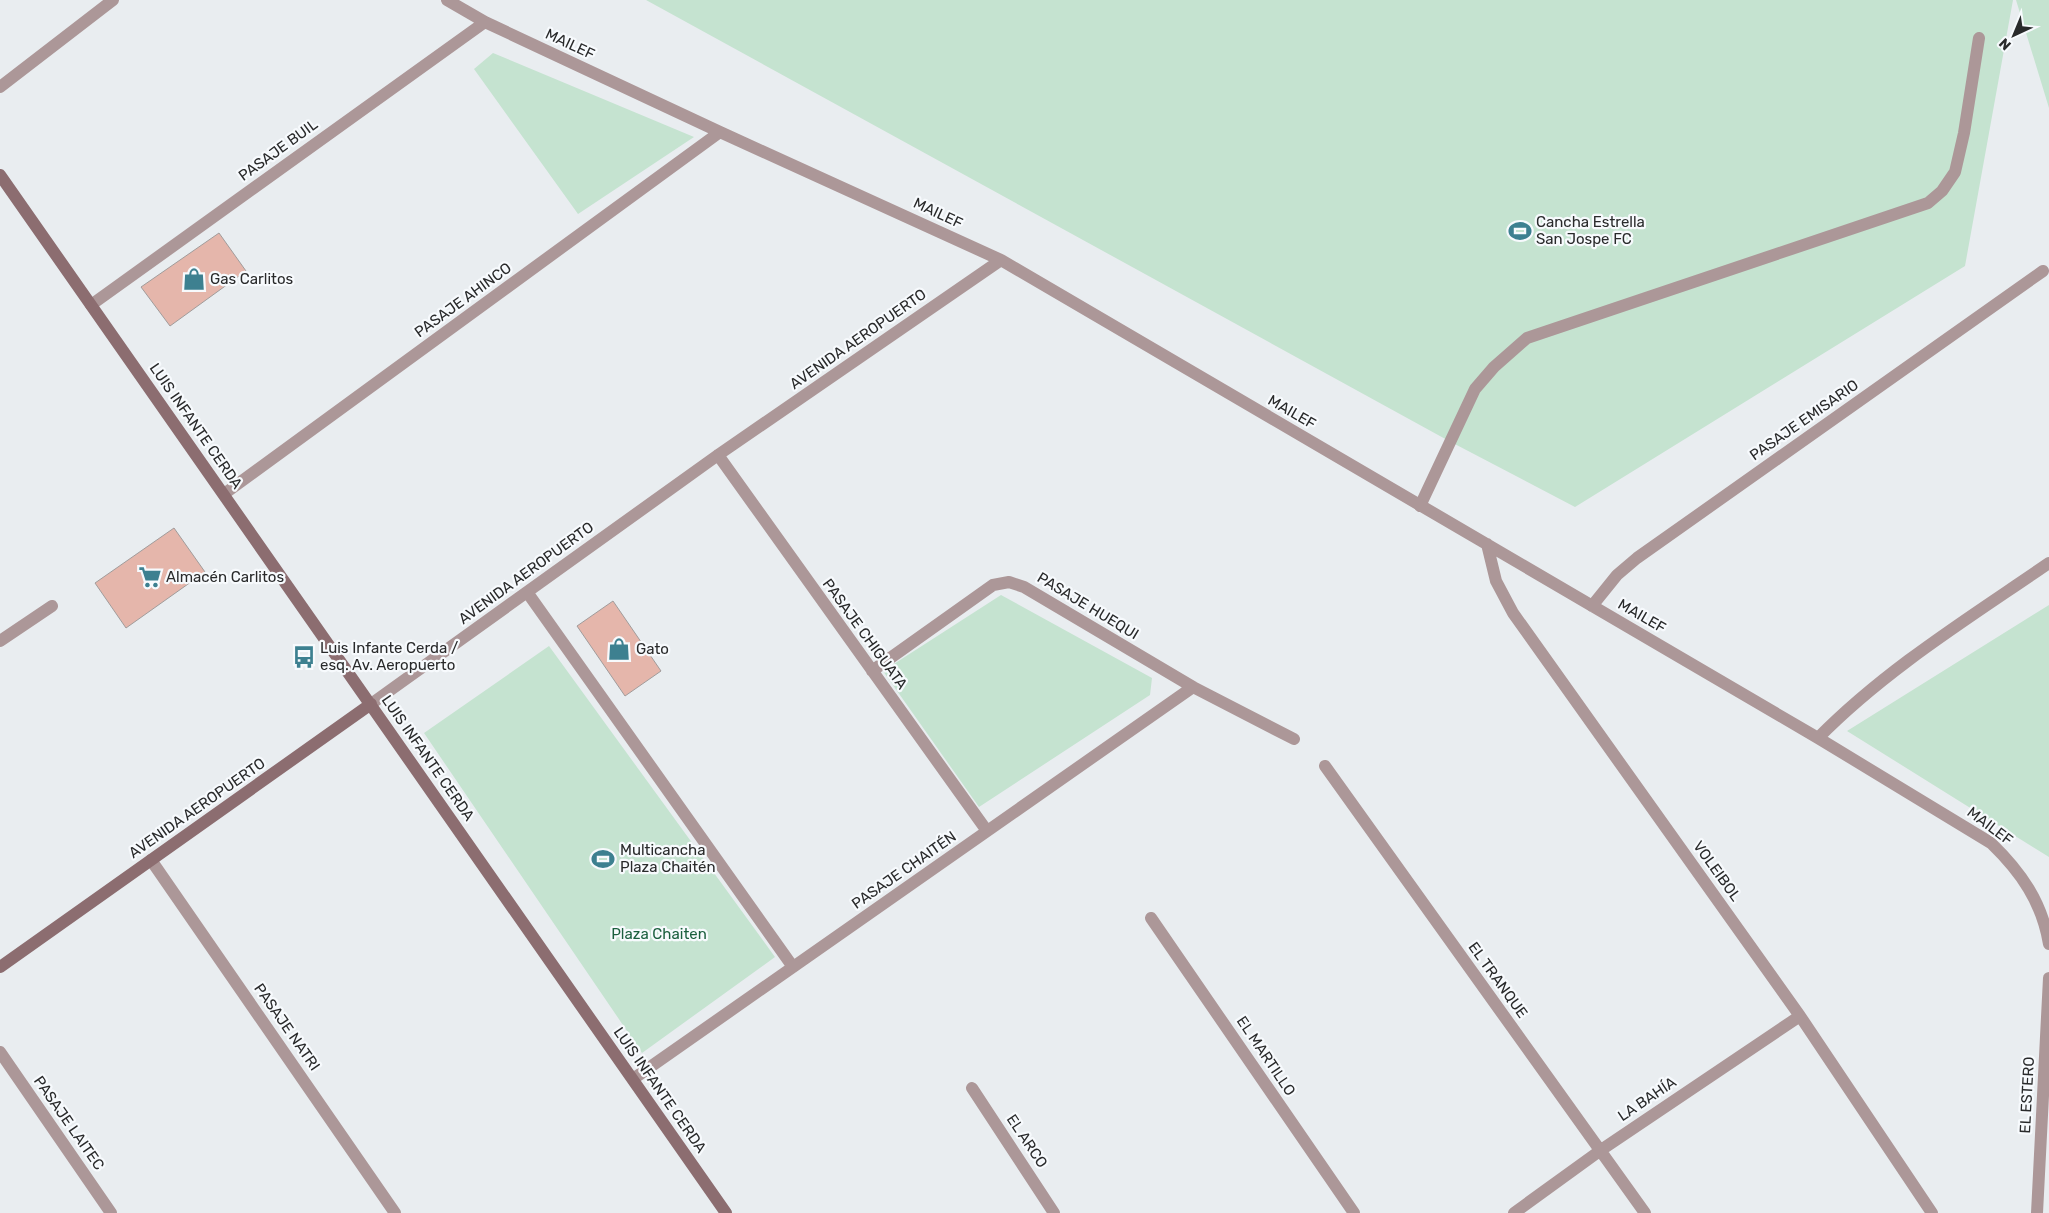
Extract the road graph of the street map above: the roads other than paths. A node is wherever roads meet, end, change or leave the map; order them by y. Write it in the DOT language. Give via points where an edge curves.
graph roads {
  1 [pos="113,0"];
  2 [pos="447,0"];
  3 [pos="485,22"];
  4 [pos="1979,38"];
  5 [pos="0,86"];
  6 [pos="720,132"];
  7 [pos="0,175"];
  8 [pos="1001,260"];
  9 [pos="2043,271"];
  10 [pos="91,305"];
  11 [pos="718,455"];
  12 [pos="224,494"];
  13 [pos="1420,506"];
  14 [pos="1487,544"];
  15 [pos="2049,563"];
  16 [pos="527,592"];
  17 [pos="52,606"];
  18 [pos="1592,606"];
  19 [pos="0,641"];
  20 [pos="872,671"];
  21 [pos="1193,687"];
  22 [pos="371,704"];
  23 [pos="1818,738"];
  24 [pos="1294,739"];
  25 [pos="1325,766"];
  26 [pos="987,831"];
  27 [pos="151,860"];
  28 [pos="1151,918"];
  29 [pos="2049,944"];
  30 [pos="0,967"];
  31 [pos="793,967"];
  32 [pos="2049,978"];
  33 [pos="1800,1016"];
  34 [pos="0,1052"];
  35 [pos="633,1079"];
  36 [pos="972,1088"];
  37 [pos="1601,1150"];
  38 [pos="111,1213"];
  39 [pos="395,1213"];
  40 [pos="726,1213"];
  41 [pos="1054,1213"];
  42 [pos="1354,1213"];
  43 [pos="1514,1213"];
  44 [pos="1645,1213"];
  45 [pos="1932,1213"];
  46 [pos="2037,1213"];
  1 -- 5 [label="street"];
  2 -- 3 [label="street, MAILEF"];
  3 -- 6 [label="street, MAILEF"];
  3 -- 10 [label="street, PASAJE BUIL"];
  4 -- 13 [label="street" via="1955,172 1942,191 1928,203 1527,338 1475,389"];
  6 -- 8 [label="street, MAILEF"];
  6 -- 12 [label="street, PASAJE AHINCO"];
  7 -- 10 [label="street, LUIS INFANTE CERDA"];
  8 -- 11 [label="street, AVENIDA AEROPUERTO"];
  8 -- 13 [label="street, MAILEF"];
  9 -- 18 [label="street, PASAJE EMISARIO" via="1637,558 1617,575"];
  10 -- 12 [label="street, LUIS INFANTE CERDA"];
  11 -- 16 [label="street, AVENIDA AEROPUERTO"];
  11 -- 20 [label="street, PASAJE CHIGUATA"];
  12 -- 22 [label="street, LUIS INFANTE CERDA"];
  13 -- 14 [label="street, MAILEF"];
  14 -- 18 [label="street, MAILEF"];
  14 -- 33 [label="street, VOLEIBOL" via="1496,580 1513,614"];
  15 -- 23 [label="street" via="1899,667"];
  16 -- 22 [label="street, AVENIDA AEROPUERTO"];
  16 -- 31 [label="street"];
  17 -- 19 [label="street"];
  18 -- 23 [label="street, MAILEF"];
  20 -- 21 [label="street, PASAJE HUEQUI" via="993,585 1009,582 1024,587"];
  20 -- 26 [label="street, PASAJE CHIGUATA"];
  21 -- 24 [label="street, PASAJE HUEQUI"];
  21 -- 26 [label="street, PASAJE CHAITÉN"];
  22 -- 27 [label="street, AVENIDA AEROPUERTO"];
  22 -- 35 [label="street, LUIS INFANTE CERDA"];
  23 -- 29 [label="street, MAILEF" via="1991,843 2012,863 2029,888 2039,908"];
  25 -- 37 [label="street, EL TRANQUE"];
  26 -- 31 [label="street, PASAJE CHAITÉN"];
  27 -- 30 [label="street, AVENIDA AEROPUERTO"];
  27 -- 39 [label="street, PASAJE NATRI"];
  28 -- 42 [label="street, EL MARTILLO"];
  31 -- 35 [label="street, PASAJE CHAITÉN"];
  32 -- 46 [label="street, EL ESTERO"];
  33 -- 37 [label="street, LA BAHÍA"];
  33 -- 45 [label="street, VOLEIBOL"];
  34 -- 38 [label="street, PASAJE LAITEC"];
  35 -- 40 [label="street, LUIS INFANTE CERDA"];
  36 -- 41 [label="street, EL ARCO"];
  37 -- 43 [label="street, LA BAHÍA"];
  37 -- 44 [label="street, EL TRANQUE"];
}
